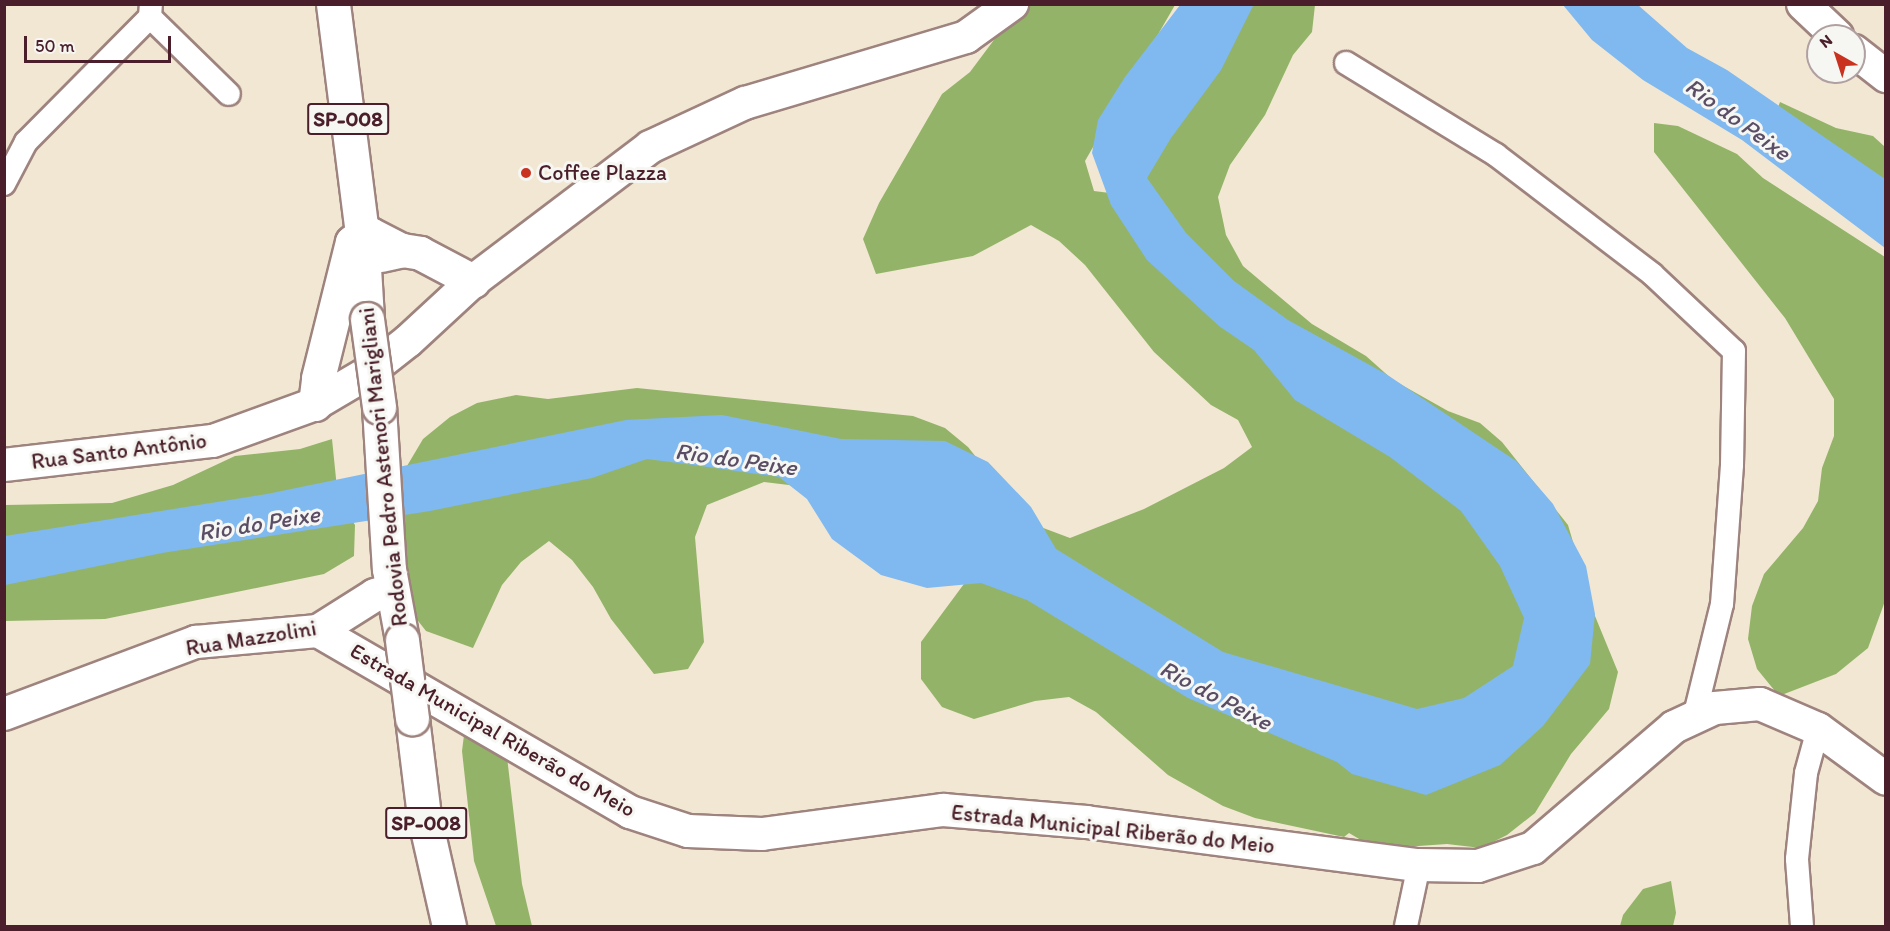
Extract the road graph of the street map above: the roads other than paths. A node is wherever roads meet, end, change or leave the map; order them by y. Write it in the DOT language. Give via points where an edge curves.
graph roads {
  1 [pos="333,4"];
  2 [pos="1012,4"];
  3 [pos="1803,4"];
  4 [pos="151,11"];
  5 [pos="1824,24"];
  6 [pos="1866,60"];
  7 [pos="1346,63"];
  8 [pos="1886,76"];
  9 [pos="229,94"];
  10 [pos="15,141"];
  11 [pos="4,184"];
  12 [pos="362,247"];
  13 [pos="473,281"];
  14 [pos="315,404"];
  15 [pos="4,465"];
  16 [pos="391,580"];
  17 [pos="318,631"];
  18 [pos="4,714"];
  19 [pos="1694,717"];
  20 [pos="1818,729"];
  21 [pos="1886,779"];
  22 [pos="1419,865"];
  23 [pos="449,927"];
  24 [pos="1406,927"];
  25 [pos="1802,927"];
  1 -- 12 [label="main road, Rodovia Pedro Astenori Marigliani / SP-008"];
  2 -- 13 [label="street, Rua Santo Antônio" via="966,37 745,103 650,147"];
  3 -- 5 [label="street"];
  4 -- 9 [label="street"];
  4 -- 10 [label="street"];
  6 -- 8 [label="street"];
  7 -- 19 [label="street" via="1496,155 1652,273 1734,351 1732,465 1722,604"];
  10 -- 11 [label="street"];
  12 -- 13 [label="main road" via="435,258"];
  12 -- 14 [label="main road" via="352,242 346,260"];
  12 -- 16 [label="main road, Rodovia Pedro Astenori Marigliani / SP-008, bridge" via="366,319 384,453"];
  13 -- 14 [label="street, Rua Santo Antônio" via="408,342 366,374"];
  14 -- 15 [label="street, Rua Santo Antônio" via="213,441"];
  16 -- 17 [label="street, Rua Mazzolini" via="375,595"];
  16 -- 23 [label="main road, Rodovia Pedro Astenori Marigliani / SP-008, bridge" via="424,816"];
  17 -- 18 [label="street, Rua Mazzolini" via="196,642"];
  17 -- 22 [label="street, Estrada Municipal Riberão do Meio" via="630,812 688,831 762,834 943,810 1086,822"];
  19 -- 20 [label="street, Estrada Municipal Riberão do Meio" via="1714,708 1760,704"];
  19 -- 22 [label="street, Estrada Municipal Riberão do Meio" via="1674,727 1533,848 1478,866"];
  20 -- 21 [label="street, Estrada Municipal Riberão do Meio"];
  20 -- 25 [label="street" via="1806,773 1797,860"];
  22 -- 24 [label="street"];
}
